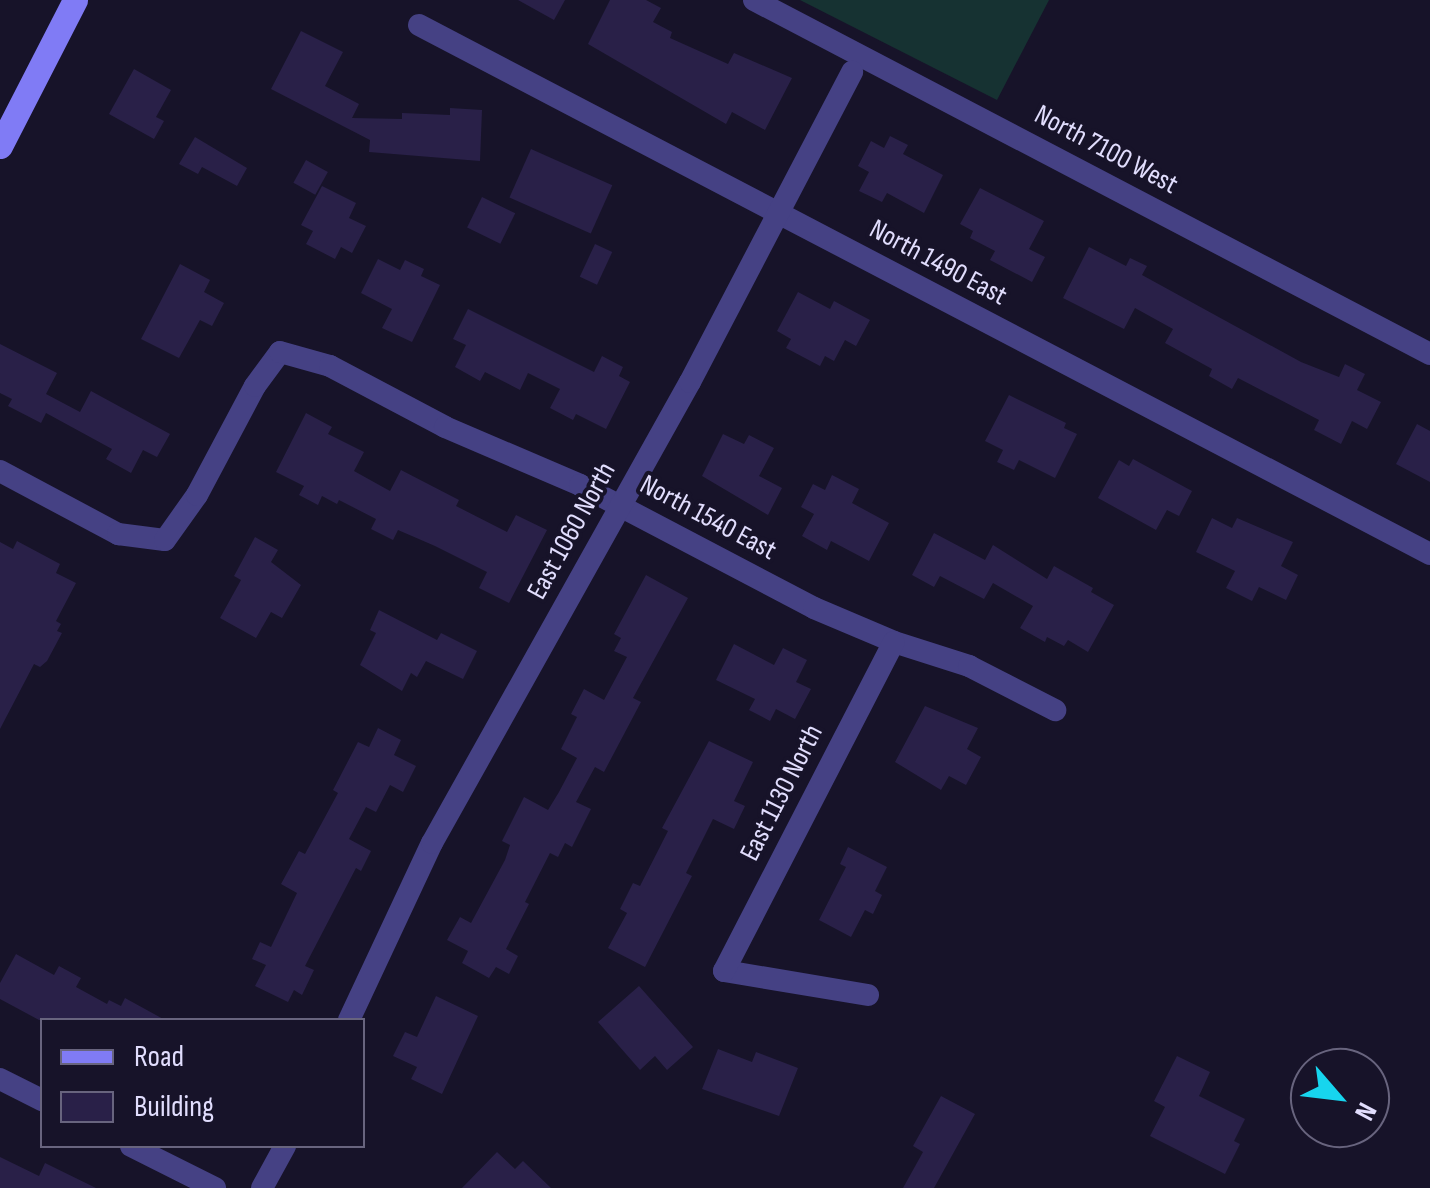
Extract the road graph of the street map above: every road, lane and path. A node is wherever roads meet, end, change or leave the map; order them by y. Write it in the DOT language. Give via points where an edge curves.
graph roads {
  1 [pos="75,0"];
  2 [pos="754,0"];
  3 [pos="419,26"];
  4 [pos="852,72"];
  5 [pos="0,146"];
  6 [pos="775,212"];
  7 [pos="1430,354"];
  8 [pos="0,471"];
  9 [pos="620,505"];
  10 [pos="1430,554"];
  11 [pos="894,642"];
  12 [pos="1056,710"];
  13 [pos="868,995"];
  14 [pos="350,1018"];
  15 [pos="0,1079"];
  16 [pos="40,1099"];
  17 [pos="136,1148"];
  18 [pos="283,1148"];
  19 [pos="216,1188"];
  20 [pos="262,1188"];
  1 -- 5 [label="street"];
  2 -- 7 [label="street, North 7100 West"];
  3 -- 6 [label="street, North 1490 East"];
  4 -- 6 [label="street, East 1060 North"];
  6 -- 9 [label="street, East 1060 North"];
  6 -- 10 [label="street, North 1490 East"];
  8 -- 9 [label="street, North 1540 East" via="118,534 165,540 280,352 330,366 445,427"];
  9 -- 11 [label="street, North 1540 East" via="814,608"];
  9 -- 14 [label="street, East 1060 North" via="432,843"];
  11 -- 12 [label="street, North 1540 East" via="969,666"];
  11 -- 13 [label="street, East 1130 North" via="724,971"];
  15 -- 16 [label="street"];
  17 -- 19 [label="street"];
  18 -- 20 [label="street"];
}
